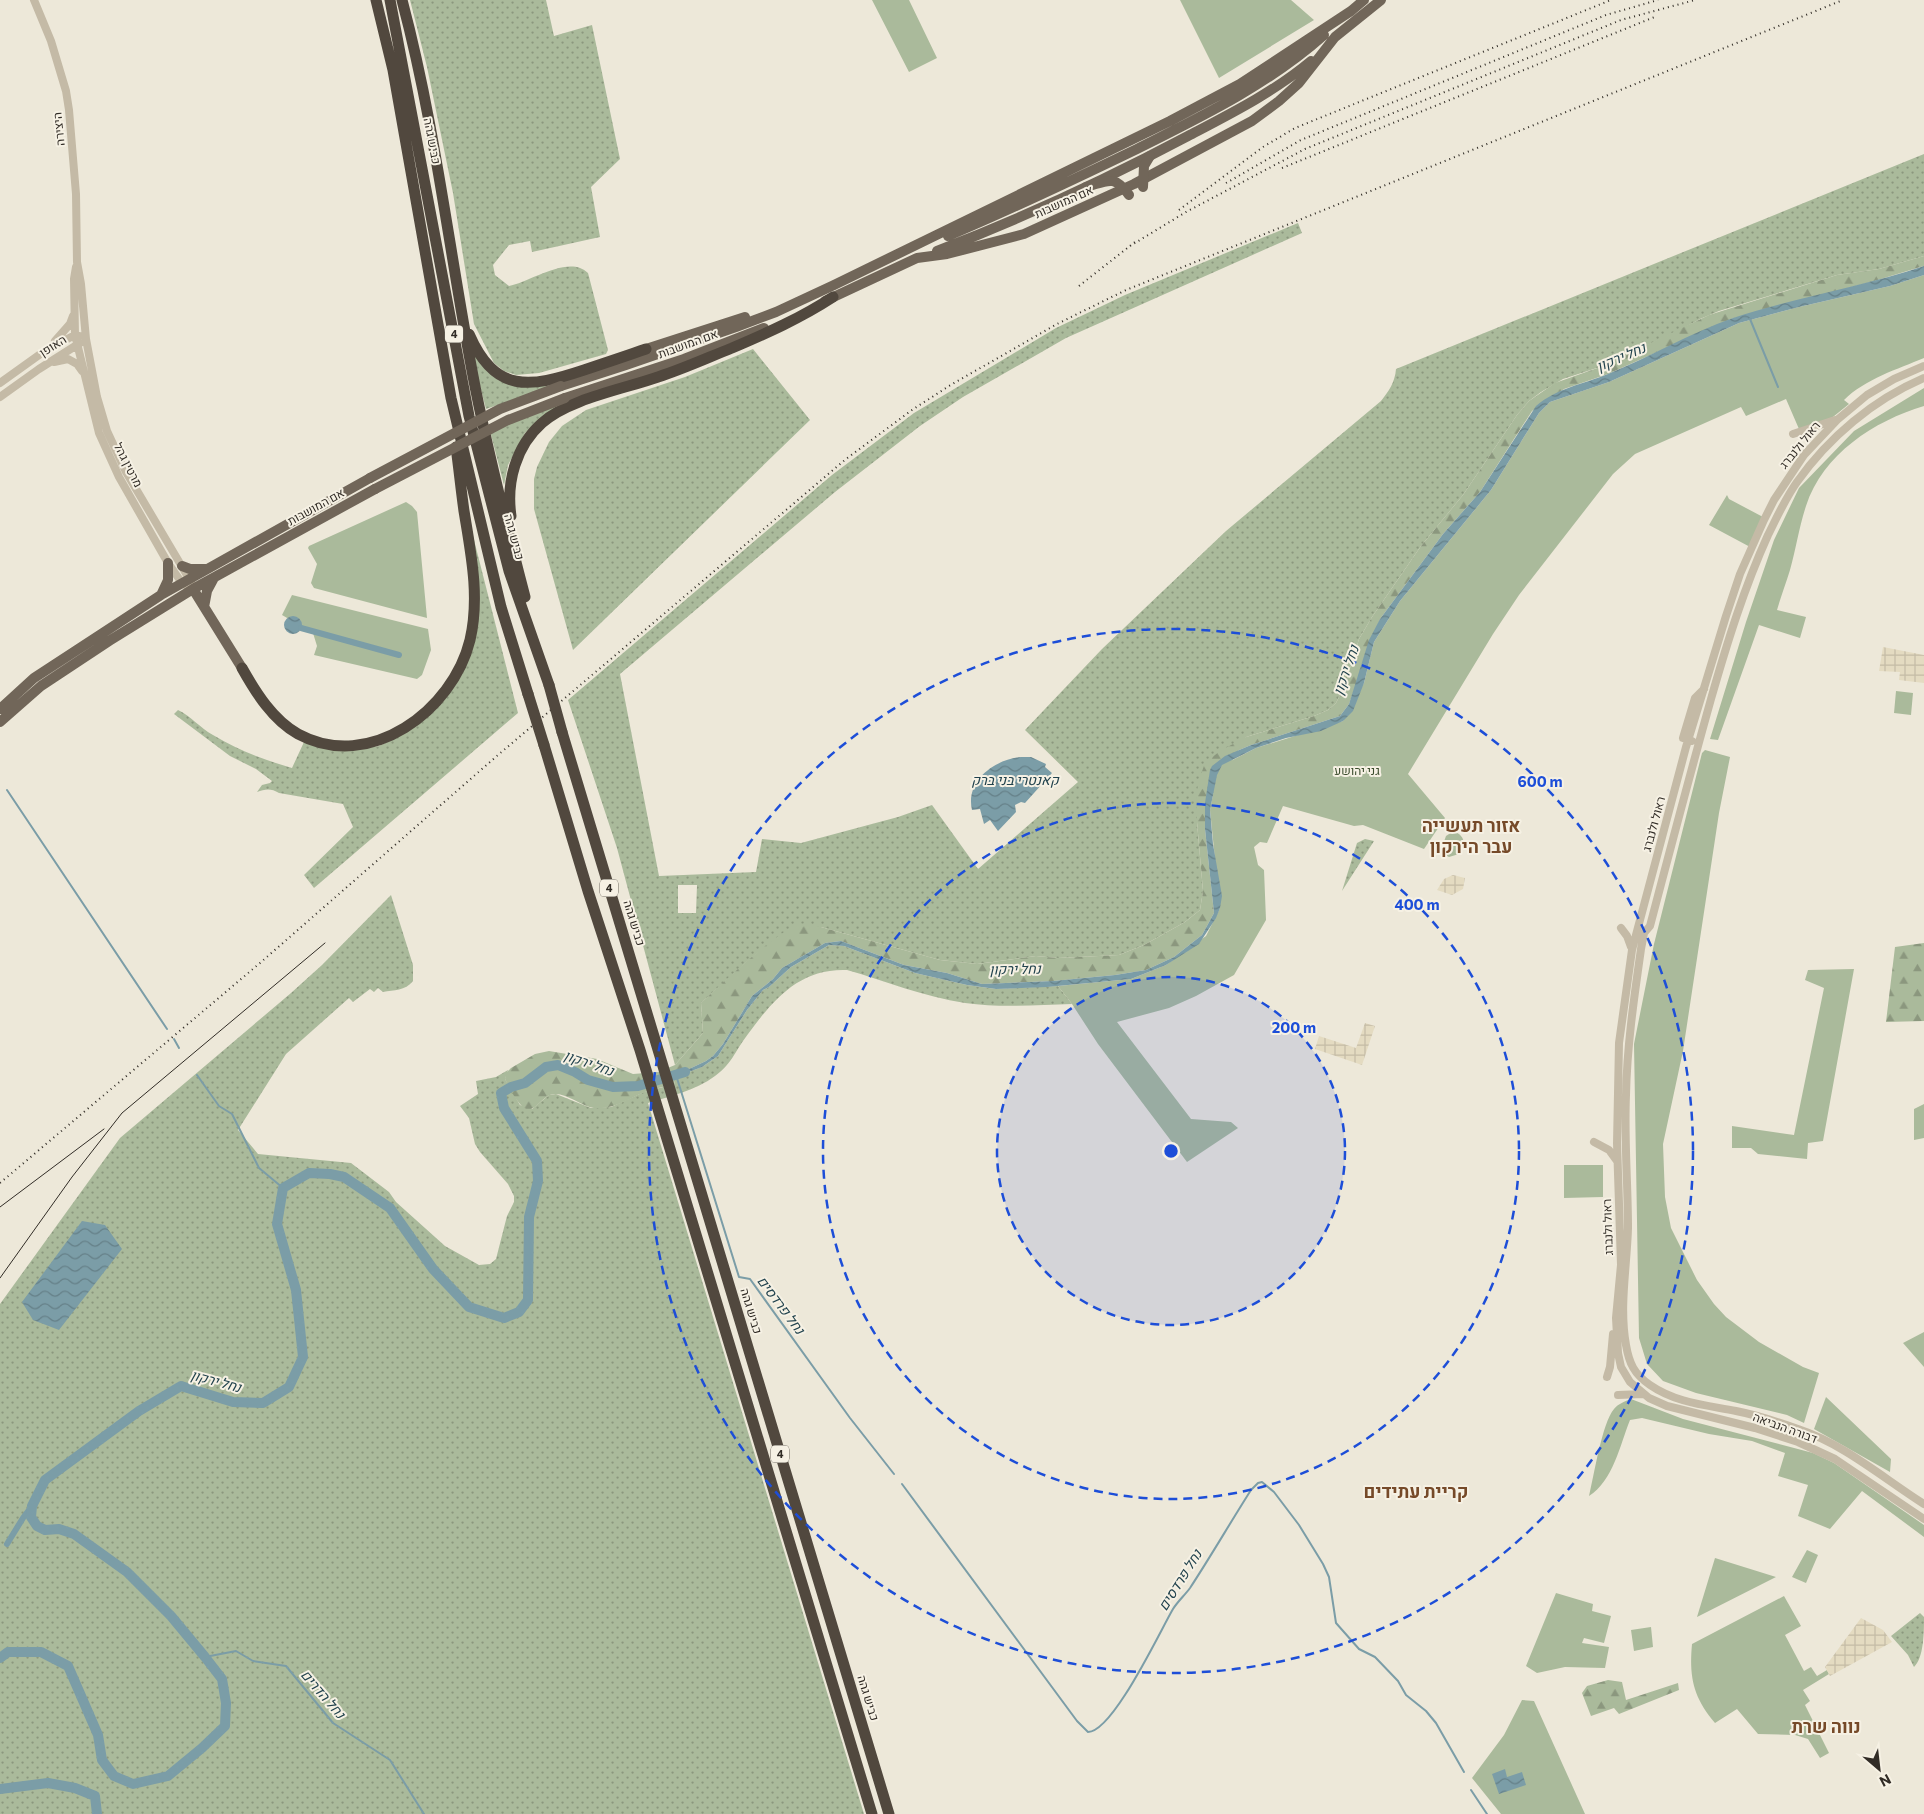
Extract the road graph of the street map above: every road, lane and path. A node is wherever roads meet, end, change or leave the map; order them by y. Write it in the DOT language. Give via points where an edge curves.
graph roads {
  1 [pos="34,0"];
  2 [pos="368,0"];
  3 [pos="376,0"];
  4 [pos="390,0"];
  5 [pos="402,0"];
  6 [pos="1364,0"];
  7 [pos="1381,0"];
  8 [pos="1351,11"];
  9 [pos="1326,48"];
  10 [pos="394,78"];
  11 [pos="1150,156"];
  12 [pos="1143,187"];
  13 [pos="1086,188"];
  14 [pos="1129,195"];
  15 [pos="891,258"];
  16 [pos="917,258"];
  17 [pos="77,262"];
  18 [pos="833,297"];
  19 [pos="792,304"];
  20 [pos="74,314"];
  21 [pos="464,323"];
  22 [pos="75,335"];
  23 [pos="86,339"];
  24 [pos="77,345"];
  25 [pos="646,349"];
  26 [pos="46,350"];
  27 [pos="1924,366"];
  28 [pos="39,369"];
  29 [pos="84,373"];
  30 [pos="1924,378"];
  31 [pos="0,383"];
  32 [pos="0,397"];
  33 [pos="451,398"];
  34 [pos="1837,420"];
  35 [pos="1793,434"];
  36 [pos="168,563"];
  37 [pos="182,566"];
  38 [pos="518,569"];
  39 [pos="211,573"];
  40 [pos="186,581"];
  41 [pos="193,589"];
  42 [pos="161,595"];
  43 [pos="204,607"];
  44 [pos="541,662"];
  45 [pos="242,668"];
  46 [pos="0,709"];
  47 [pos="0,722"];
  48 [pos="1688,740"];
  49 [pos="1698,744"];
  50 [pos="1620,928"];
  51 [pos="1632,950"];
  52 [pos="1594,1142"];
  53 [pos="1618,1163"];
  54 [pos="1616,1318"];
  55 [pos="1634,1371"];
  56 [pos="1623,1372"];
  57 [pos="1607,1377"];
  58 [pos="1643,1394"];
  59 [pos="1618,1395"];
  60 [pos="1924,1504"];
  61 [pos="1924,1519"];
  62 [pos="872,1814"];
  63 [pos="888,1814"];
  1 -- 17 [label="street, היצירה" via="51,42 67,101 76,194"];
  2 -- 10 [label="highway"];
  3 -- 10 [label="highway, כביש גהה / 4"];
  4 -- 44 [label="highway, כביש גהה / 4" via="475,442 509,571"];
  5 -- 21 [label="highway" via="427,109"];
  6 -- 8 [label="main road, אם המושבות"];
  7 -- 9 [label="main road, אם המושבות"];
  8 -- 15 [label="main road, אם המושבות" via="1240,84 1179,117"];
  8 -- 15 [label="main road" via="1266,79 1191,122 1024,203"];
  9 -- 11 [label="main road" via="1300,70 1254,100"];
  9 -- 16 [label="main road, אם המושבות" via="1299,83 1252,121 1134,184 1024,234 947,254"];
  10 -- 33 [label="highway, כביש גהה / 4"];
  11 -- 12 [label="main road, bridge" via="1144,166"];
  11 -- 13 [label="main road, bridge"];
  13 -- 14 [label="main road, bridge" via="1115,181"];
  13 -- 16 [label="main road" via="984,233"];
  15 -- 19 [label="main road, אם המושבות"];
  16 -- 18 [label="main road, אם המושבות"];
  17 -- 20 [label="street, היצירה"];
  17 -- 23 [label="street, היצירה"];
  18 -- 38 [label="highway" via="782,327 659,377 576,404 542,423 525,442 512,476 510,507"];
  18 -- 39 [label="main road, אם המושבות, bridge" via="727,343 508,420"];
  19 -- 25 [label="main road"];
  19 -- 39 [label="main road, אם המושבות, bridge" via="500,409 370,478"];
  20 -- 22 [label="street, היצירה"];
  20 -- 26 [label="street" via="65,332"];
  21 -- 25 [label="highway" via="489,367 505,378 522,383 570,375"];
  21 -- 38 [label="highway" via="473,377"];
  22 -- 23 [label="street, האופן"];
  22 -- 24 [label="street, מרטין גהל"];
  22 -- 26 [label="street, האופן"];
  23 -- 24 [label="street, האופן"];
  23 -- 37 [label="street, מרטין גהל" via="107,431 126,472"];
  24 -- 28 [label="street, האופן"];
  24 -- 29 [label="street, מרטין גהל"];
  26 -- 31 [label="street, האופן"];
  27 -- 34 [label="street, ראול ולנברג" via="1867,395"];
  28 -- 29 [label="street" via="68,359"];
  28 -- 32 [label="street, האופן"];
  29 -- 36 [label="street, מרטין גהל" via="99,433 119,477"];
  30 -- 49 [label="street, ראול ולנברג" via="1893,393 1852,421 1802,475 1781,508 1729,635"];
  33 -- 45 [label="highway" via="475,599 471,634 462,662 439,697 412,722 388,738 361,746 327,744 299,735 287,727 262,701"];
  33 -- 62 [label="highway, כביש גהה / 4, bridge" via="501,607 640,1050"];
  34 -- 35 [label="street"];
  34 -- 48 [label="street, ראול ולנברג" via="1804,455 1766,516 1740,574 1704,689 1695,698 1683,738"];
  36 -- 40 [label="street, מרטין גהל"];
  36 -- 42 [label="main road" via="168,580"];
  37 -- 39 [label="main road"];
  37 -- 40 [label="street, מרטין גהל"];
  38 -- 44 [label="highway"];
  39 -- 40 [label="main road, אם המושבות"];
  39 -- 41 [label="main road, אם המושבות"];
  39 -- 43 [label="main road"];
  40 -- 41 [label="street, מרטין גהל"];
  40 -- 42 [label="main road, אם המושבות"];
  41 -- 43 [label="main road, מרטין גהל"];
  41 -- 47 [label="main road, אם המושבות" via="41,686"];
  42 -- 46 [label="main road, אם המושבות" via="34,678"];
  43 -- 45 [label="main road, מרטין גהל"];
  44 -- 63 [label="highway, כביש גהה / 4, bridge"];
  48 -- 49 [label="street"];
  48 -- 51 [label="street, ראול ולנברג"];
  49 -- 55 [label="street, ראול ולנברג" via="1650,926 1644,933 1627,1061 1628,1207 1624,1315 1626,1345"];
  50 -- 51 [label="street"];
  51 -- 53 [label="street, ראול ולנברג" via="1619,1043"];
  52 -- 53 [label="street" via="1609,1150"];
  53 -- 54 [label="street, ראול ולנברג" via="1621,1265"];
  54 -- 56 [label="street, ראול ולנברג" via="1618,1353"];
  54 -- 57 [label="street"];
  55 -- 60 [label="street, דבורה הנביאה" via="1649,1385 1675,1398 1763,1418 1837,1446"];
  56 -- 58 [label="street, דבורה הנביאה"];
  58 -- 59 [label="street"];
  58 -- 61 [label="street, דבורה הנביאה" via="1661,1404 1798,1442 1835,1459"];
}
